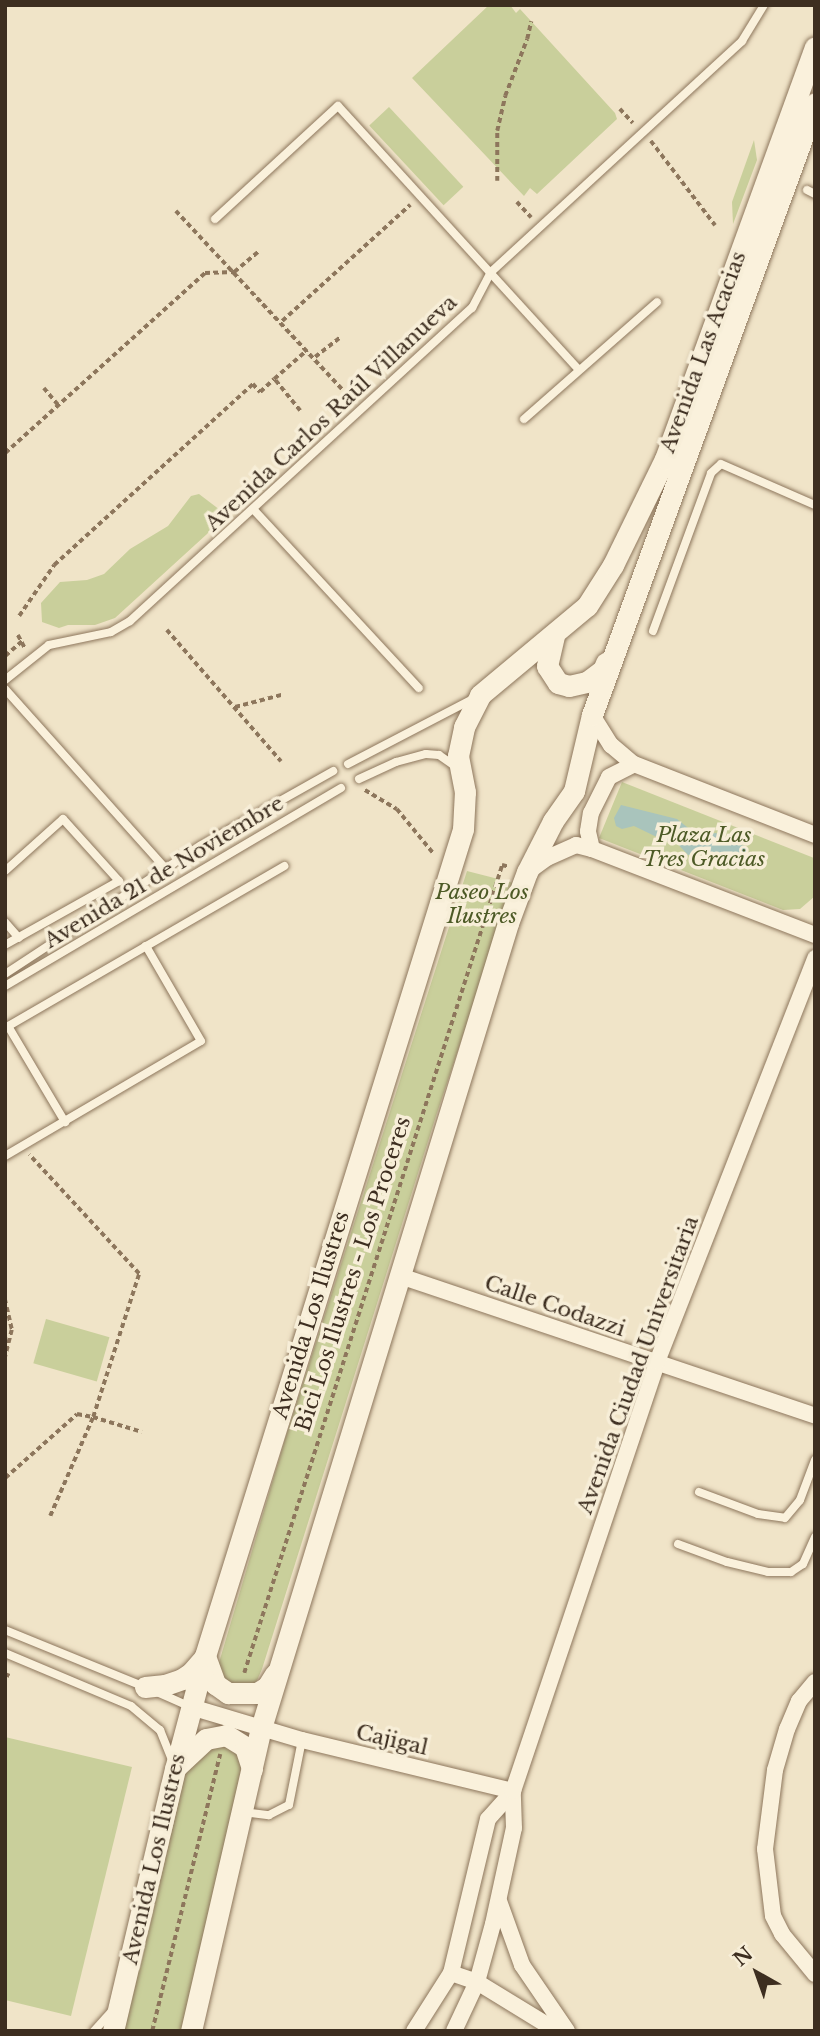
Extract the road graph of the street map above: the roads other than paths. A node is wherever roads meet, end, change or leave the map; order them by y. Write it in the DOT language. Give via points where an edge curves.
graph roads {
  1 [pos="764,5"];
  2 [pos="815,47"];
  3 [pos="815,103"];
  4 [pos="215,219"];
  5 [pos="491,272"];
  6 [pos="657,302"];
  7 [pos="579,370"];
  8 [pos="524,419"];
  9 [pos="815,505"];
  10 [pos="253,509"];
  11 [pos="623,630"];
  12 [pos="653,631"];
  13 [pos="554,636"];
  14 [pos="5,680"];
  15 [pos="419,688"];
  16 [pos="5,689"];
  17 [pos="480,695"];
  18 [pos="592,715"];
  19 [pos="348,764"];
  20 [pos="634,764"];
  21 [pos="333,771"];
  22 [pos="460,771"];
  23 [pos="359,779"];
  24 [pos="341,788"];
  25 [pos="815,835"];
  26 [pos="592,849"];
  27 [pos="285,866"];
  28 [pos="165,868"];
  29 [pos="5,871"];
  30 [pos="527,872"];
  31 [pos="5,922"];
  32 [pos="815,935"];
  33 [pos="19,938"];
  34 [pos="5,945"];
  35 [pos="146,946"];
  36 [pos="815,958"];
  37 [pos="5,975"];
  38 [pos="5,986"];
  39 [pos="7,1027"];
  40 [pos="65,1122"];
  41 [pos="5,1156"];
  42 [pos="400,1276"];
  43 [pos="657,1362"];
  44 [pos="815,1416"];
  45 [pos="815,1460"];
  46 [pos="699,1492"];
  47 [pos="815,1537"];
  48 [pos="678,1544"];
  49 [pos="5,1629"];
  50 [pos="5,1653"];
  51 [pos="205,1656"];
  52 [pos="281,1663"];
  53 [pos="815,1682"];
  54 [pos="145,1687"];
  55 [pos="191,1707"];
  56 [pos="261,1728"];
  57 [pos="302,1740"];
  58 [pos="174,1769"];
  59 [pos="252,1771"];
  60 [pos="513,1791"];
  61 [pos="243,1812"];
  62 [pos="498,1900"];
  63 [pos="451,1973"];
  64 [pos="815,1974"];
  65 [pos="478,1982"];
  66 [pos="120,2002"];
  67 [pos="94,2031"];
  68 [pos="113,2031"];
  69 [pos="191,2031"];
  70 [pos="414,2031"];
  71 [pos="443,2031"];
  72 [pos="454,2031"];
  73 [pos="557,2031"];
  74 [pos="567,2031"];
  1 -- 5 [label="lane, Avenida Carlos Raúl Villanueva" via="742,41"];
  2 -- 13 [label="main road, Avenida Las Acacias" via="665,459 587,606"];
  3 -- 11 [label="main road, Avenida Las Acacias"];
  4 -- 5 [label="lane" via="338,106"];
  5 -- 7 [label="lane"];
  5 -- 10 [label="lane, Avenida Carlos Raúl Villanueva" via="472,308"];
  6 -- 7 [label="lane"];
  7 -- 8 [label="lane"];
  9 -- 12 [label="lane" via="720,464 711,473"];
  10 -- 14 [label="lane, Avenida Carlos Raúl Villanueva" via="130,621 111,632 49,645"];
  10 -- 15 [label="lane"];
  11 -- 13 [label="main road" via="603,670 587,682 569,686 558,683 548,672"];
  11 -- 18 [label="main road"];
  13 -- 17 [label="main road, Avenida Los Ilustres"];
  16 -- 28 [label="lane"];
  17 -- 19 [label="lane"];
  17 -- 22 [label="main road, Avenida Los Ilustres" via="458,744"];
  18 -- 20 [label="street" via="611,745"];
  18 -- 30 [label="main road" via="574,791"];
  20 -- 25 [label="street"];
  20 -- 26 [label="street" via="610,777 591,813"];
  21 -- 28 [label="lane, Avenida 21 de Noviembre"];
  22 -- 23 [label="lane" via="439,755 426,754"];
  22 -- 51 [label="main road, Avenida Los Ilustres" via="466,816"];
  24 -- 38 [label="lane, Avenida 21 de Noviembre"];
  26 -- 30 [label="street" via="576,845"];
  26 -- 32 [label="street"];
  27 -- 35 [label="lane"];
  28 -- 37 [label="lane, Avenida 21 de Noviembre"];
  29 -- 33 [label="lane" via="63,819 119,881"];
  30 -- 42 [label="main road"];
  31 -- 33 [label="lane"];
  33 -- 34 [label="lane"];
  35 -- 39 [label="lane"];
  35 -- 40 [label="lane" via="201,1041"];
  36 -- 43 [label="street, Avenida Ciudad Universitaria"];
  39 -- 40 [label="lane"];
  40 -- 41 [label="lane"];
  42 -- 43 [label="street, Calle Codazzi"];
  42 -- 52 [label="main road"];
  43 -- 44 [label="street, Calle Codazzi"];
  43 -- 60 [label="street, Avenida Ciudad Universitaria"];
  45 -- 46 [label="lane" via="800,1500 785,1518 758,1514"];
  47 -- 48 [label="lane" via="803,1564 791,1572 768,1572"];
  49 -- 54 [label="lane"];
  50 -- 58 [label="lane" via="131,1706 160,1730"];
  51 -- 52 [label="main road" via="215,1684 237,1695 267,1687"];
  51 -- 54 [label="main road" via="181,1679"];
  51 -- 55 [label="main road, Avenida Los Ilustres"];
  52 -- 56 [label="main road"];
  53 -- 64 [label="street" via="799,1701 786,1730 775,1770 765,1849 773,1916"];
  54 -- 55 [label="lane"];
  55 -- 56 [label="street, Cajigal"];
  55 -- 58 [label="main road, Avenida Los Ilustres"];
  56 -- 57 [label="street, Cajigal"];
  56 -- 59 [label="main road"];
  57 -- 60 [label="street, Cajigal"];
  57 -- 61 [label="lane" via="289,1805 269,1815"];
  58 -- 59 [label="main road" via="206,1739 226,1735 245,1747"];
  58 -- 66 [label="main road, Avenida Los Ilustres"];
  59 -- 61 [label="main road"];
  60 -- 62 [label="street, Avenida Ciudad Universitaria" via="514,1828"];
  60 -- 63 [label="street, Avenida Ciudad Universitaria" via="488,1819"];
  61 -- 69 [label="main road"];
  62 -- 65 [label="street, Avenida Ciudad Universitaria"];
  62 -- 74 [label="street" via="522,1965"];
  63 -- 65 [label="street"];
  63 -- 70 [label="street, Avenida Ciudad Universitaria"];
  65 -- 71 [label="street, Avenida Ciudad Universitaria"];
  65 -- 72 [label="street, Avenida Ciudad Universitaria"];
  65 -- 73 [label="street"];
  66 -- 67 [label="lane"];
  66 -- 68 [label="main road, Avenida Los Ilustres"];
}
